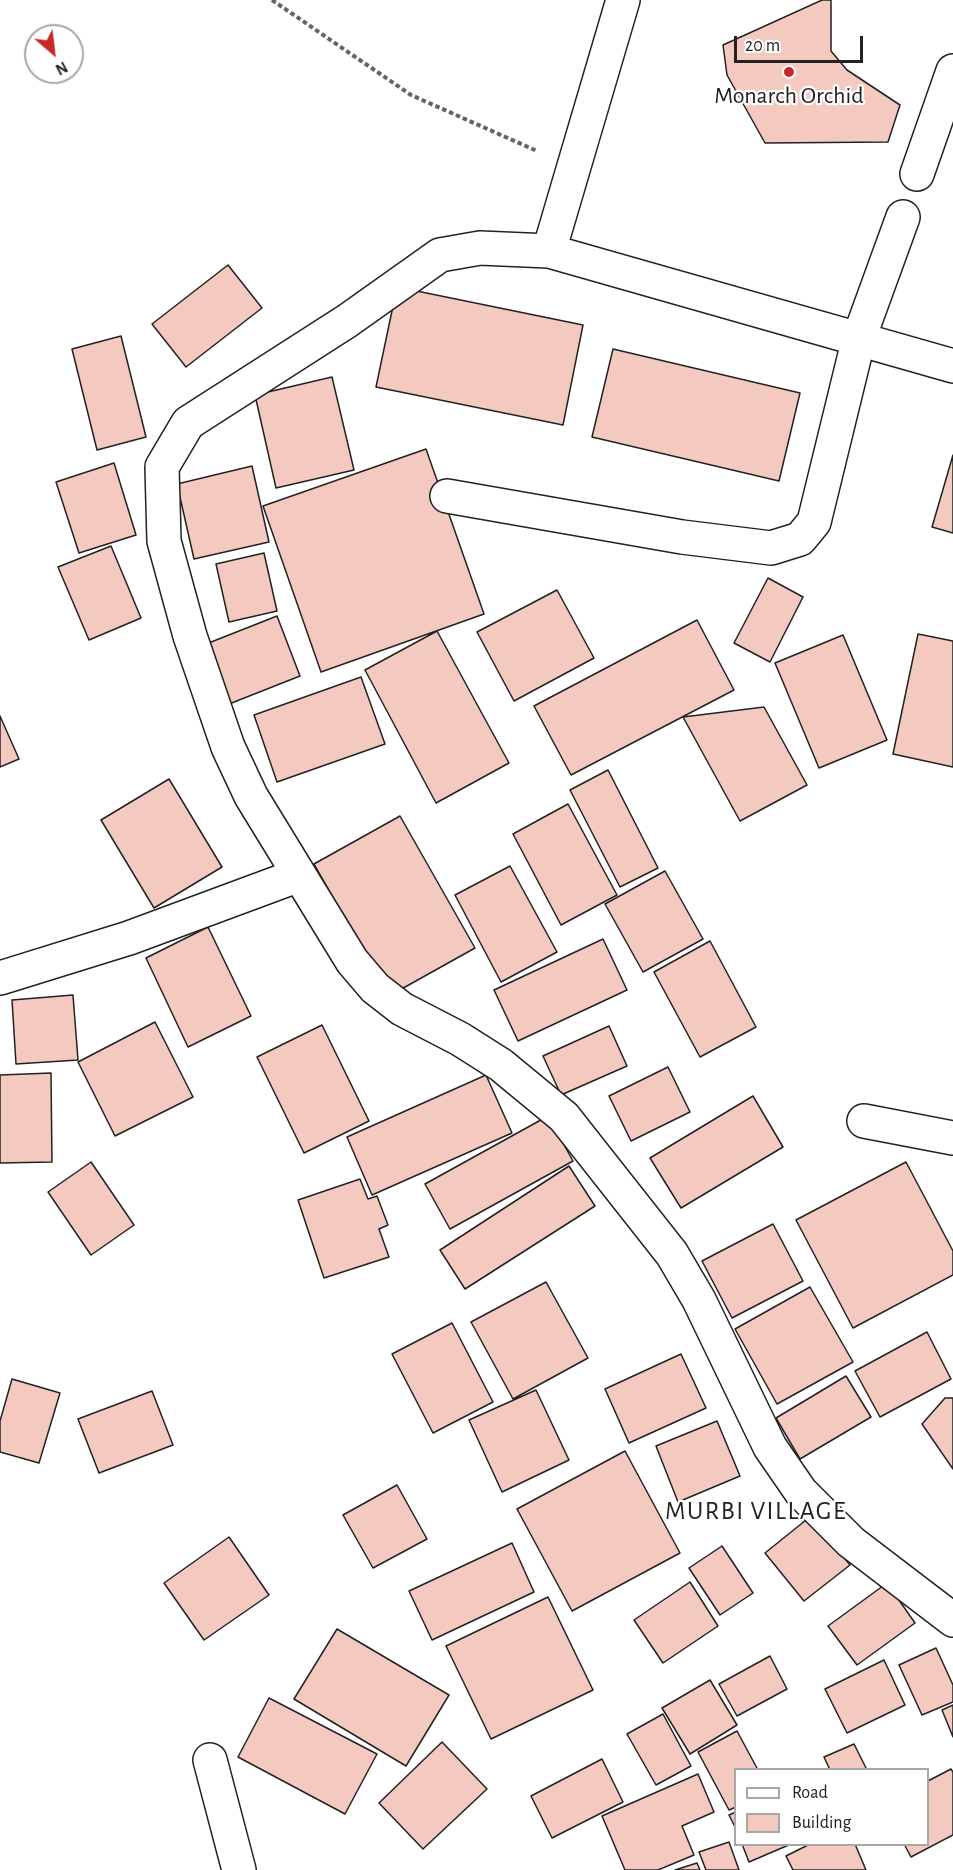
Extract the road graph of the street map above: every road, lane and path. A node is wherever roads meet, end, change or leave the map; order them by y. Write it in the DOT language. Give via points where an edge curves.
graph roads {
  1 [pos="272,0"];
  2 [pos="623,0"];
  3 [pos="953,71"];
  4 [pos="574,167"];
  5 [pos="917,174"];
  6 [pos="903,217"];
  7 [pos="549,252"];
  8 [pos="859,338"];
  9 [pos="953,366"];
  10 [pos="447,496"];
  11 [pos="299,875"];
  12 [pos="0,978"];
  13 [pos="864,1121"];
  14 [pos="953,1138"];
  15 [pos="953,1620"];
  16 [pos="210,1760"];
  17 [pos="239,1870"];
  1 -- 4 [label="path" via="411,95"];
  2 -- 4 [label="street"];
  3 -- 5 [label="street"];
  4 -- 7 [label="street"];
  6 -- 8 [label="street"];
  7 -- 8 [label="street"];
  7 -- 11 [label="street" via="480,248 440,255 347,321 188,423 162,467 164,541 190,636 228,747 251,796"];
  8 -- 9 [label="street"];
  8 -- 10 [label="street" via="814,522 800,539 771,548 682,537"];
  11 -- 12 [label="street" via="129,938"];
  11 -- 15 [label="street" via="352,961 375,988 402,1009 501,1065 564,1117 672,1254 699,1300 770,1447 801,1492 851,1542"];
  13 -- 14 [label="street"];
  16 -- 17 [label="street"];
}
